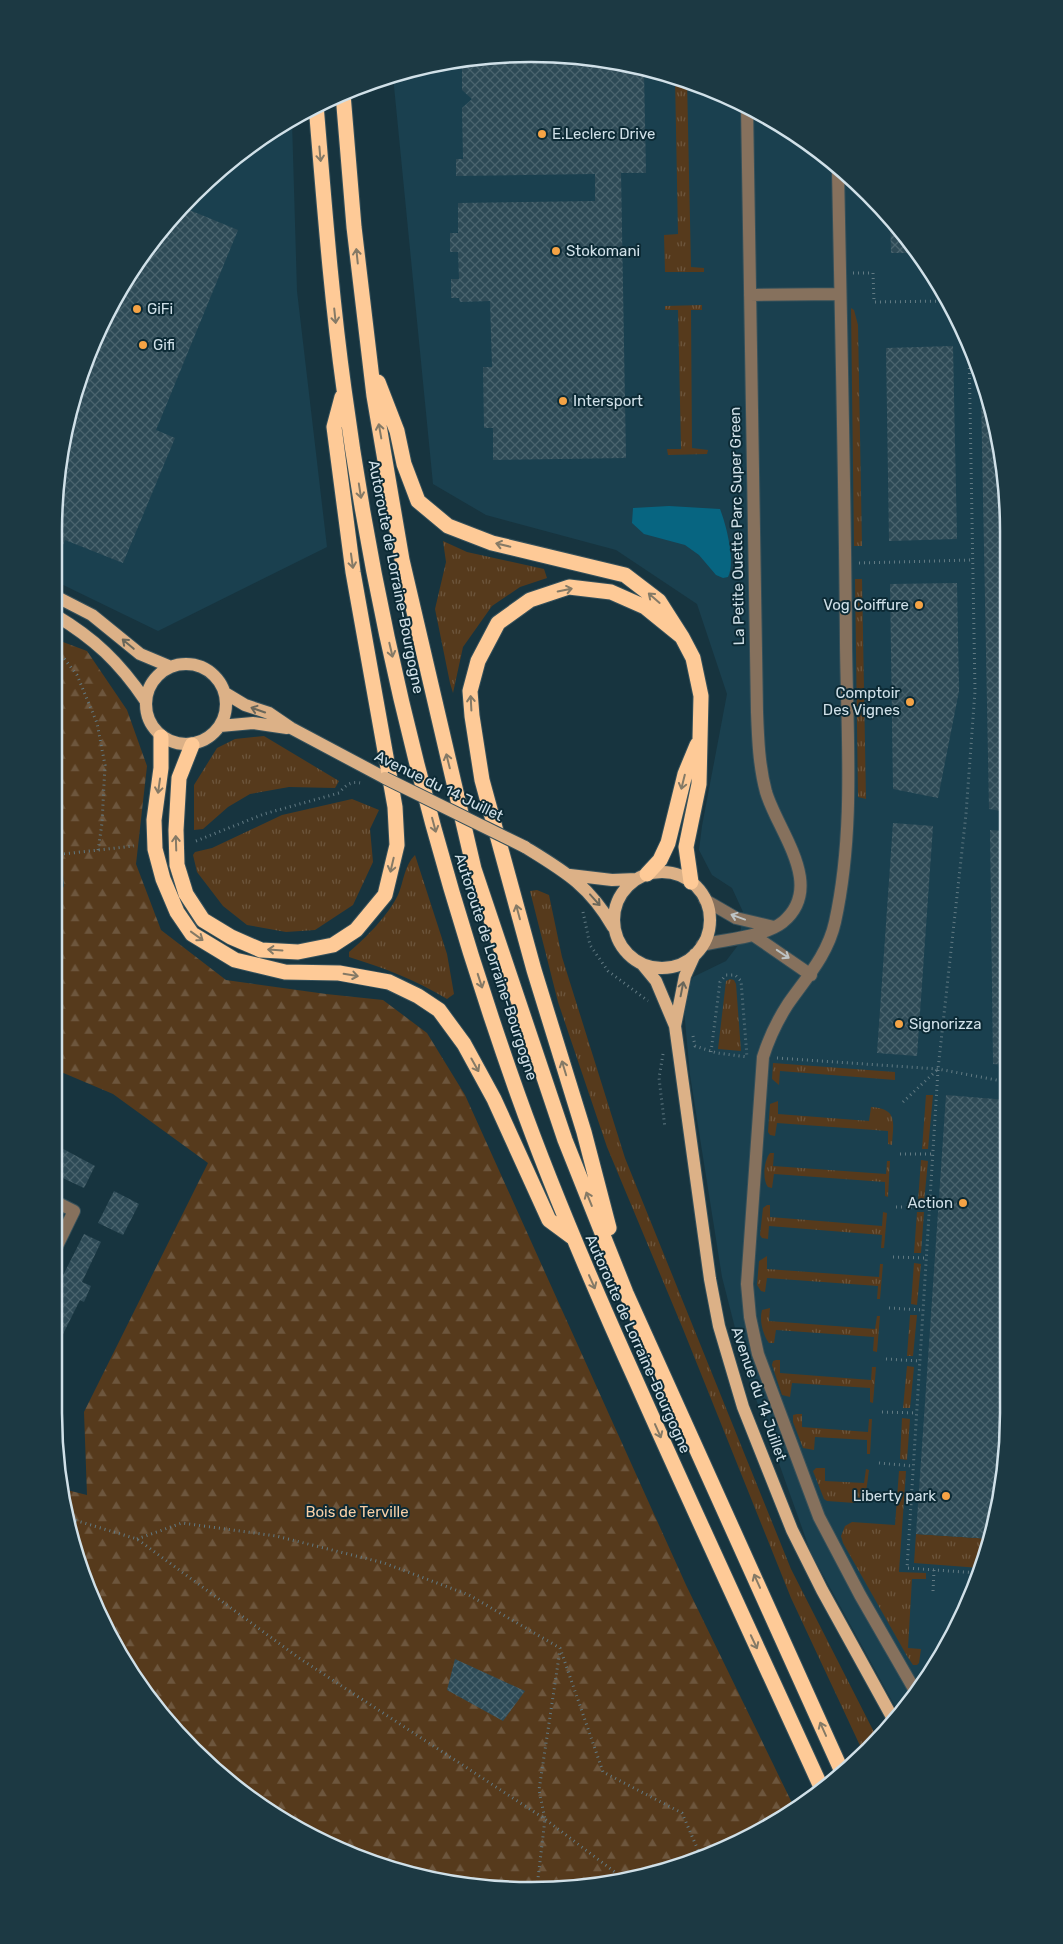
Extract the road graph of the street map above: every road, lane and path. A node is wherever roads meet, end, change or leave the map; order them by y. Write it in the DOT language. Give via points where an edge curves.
graph roads {
  1 [pos="345,101"];
  2 [pos="317,115"];
  3 [pos="747,115"];
  4 [pos="838,177"];
  5 [pos="840,274"];
  6 [pos="840,294"];
  7 [pos="750,295"];
  8 [pos="941,302"];
  9 [pos="369,357"];
  10 [pos="969,363"];
  11 [pos="344,391"];
  12 [pos="972,560"];
  13 [pos="846,563"];
  14 [pos="62,600"];
  15 [pos="62,620"];
  16 [pos="682,637"];
  17 [pos="62,656"];
  18 [pos="170,667"];
  19 [pos="225,693"];
  20 [pos="145,700"];
  21 [pos="220,726"];
  22 [pos="291,728"];
  23 [pos="161,737"];
  24 [pos="700,737"];
  25 [pos="192,745"];
  26 [pos="358,782"];
  27 [pos="196,841"];
  28 [pos="134,846"];
  29 [pos="98,851"];
  30 [pos="62,854"];
  31 [pos="570,875"];
  32 [pos="642,877"];
  33 [pos="691,882"];
  34 [pos="705,900"];
  35 [pos="583,910"];
  36 [pos="774,927"];
  37 [pos="614,929"];
  38 [pos="753,935"];
  39 [pos="699,949"];
  40 [pos="642,964"];
  41 [pos="811,975"];
  42 [pos="653,1004"];
  43 [pos="675,1030"];
  44 [pos="712,1052"];
  45 [pos="746,1056"];
  46 [pos="764,1057"];
  47 [pos="938,1069"];
  48 [pos="1000,1081"];
  49 [pos="904,1102"];
  50 [pos="665,1128"];
  51 [pos="900,1154"];
  52 [pos="933,1154"];
  53 [pos="62,1205"];
  54 [pos="896,1207"];
  55 [pos="930,1207"];
  56 [pos="62,1236"];
  57 [pos="572,1238"];
  58 [pos="893,1257"];
  59 [pos="926,1258"];
  60 [pos="626,1293"];
  61 [pos="889,1308"];
  62 [pos="923,1310"];
  63 [pos="886,1359"];
  64 [pos="920,1361"];
  65 [pos="882,1412"];
  66 [pos="917,1414"];
  67 [pos="879,1463"];
  68 [pos="913,1466"];
  69 [pos="75,1520"];
  70 [pos="137,1539"];
  71 [pos="934,1570"];
  72 [pos="972,1573"];
  73 [pos="934,1591"];
  74 [pos="560,1648"];
  75 [pos="912,1686"];
  76 [pos="890,1714"];
  77 [pos="840,1766"];
  78 [pos="819,1783"];
  79 [pos="545,1819"];
  80 [pos="698,1851"];
  81 [pos="616,1873"];
  82 [pos="538,1882"];
  9 -- 1 [label="highway, Autoroute de Lorraine-Bourgogne, one-way" via="354,227"];
  2 -- 11 [label="highway, Autoroute de Lorraine-Bourgogne, one-way"];
  3 -- 7 [label="street, La Petite Ouette Parc Super Green"];
  4 -- 5 [label="street"];
  5 -- 6 [label="street"];
  5 -- 8 [label="path" via="873,273 874,302"];
  6 -- 7 [label="street"];
  6 -- 13 [label="street"];
  7 -- 36 [label="street, La Petite Ouette Parc Super Green" via="759,758 766,792 802,879 799,901 783,922"];
  16 -- 9 [label="highway, one-way" via="659,601 625,574 492,543 448,526 418,501 404,464 397,431"];
  60 -- 9 [label="highway, Autoroute de Lorraine-Bourgogne, one-way" via="565,1140 474,869 402,560"];
  10 -- 12 [label="path"];
  11 -- 25 [label="highway, one-way" via="334,427 354,572 395,807 397,845 385,895 356,930 333,945 298,952 261,950 231,938 204,920 186,894 177,865 179,778"];
  11 -- 57 [label="highway, Autoroute de Lorraine-Bourgogne, one-way" via="386,632 448,876 480,984"];
  12 -- 13 [label="path"];
  12 -- 47 [label="path" via="975,691 966,814"];
  13 -- 41 [label="street" via="846,859 835,924 825,952"];
  18 -- 14 [label="main road, one-way" via="140,654 92,615"];
  15 -- 20 [label="main road" via="96,642 122,668"];
  16 -- 24 [label="highway" via="693,658 701,696"];
  60 -- 16 [label="highway, one-way" via="584,1132 534,970 482,780 470,692 478,662 498,622 530,600 569,587 611,592 645,607"];
  17 -- 29 [label="path" via="77,676 96,723 105,765"];
  18 -- 19 [label="main road" via="197,665 215,676"];
  18 -- 20 [label="main road" via="153,680"];
  19 -- 21 [label="main road" via="225,715"];
  22 -- 19 [label="main road, Avenue du 14 Juillet, one-way" via="269,713 245,705"];
  20 -- 23 [label="main road" via="146,714"];
  21 -- 22 [label="main road, Avenue du 14 Juillet" via="253,723"];
  21 -- 25 [label="main road" via="204,741"];
  22 -- 31 [label="main road, Avenue du 14 Juillet, bridge" via="524,847"];
  23 -- 25 [label="main road" via="171,743"];
  23 -- 57 [label="highway, one-way" via="161,768 154,820 155,849 177,912 192,934 235,960 285,972 339,974 389,982 438,1010 464,1044 494,1099 549,1220"];
  24 -- 32 [label="highway, one-way" via="685,774 668,843 660,860"];
  24 -- 33 [label="highway" via="699,784 686,847"];
  26 -- 27 [label="path" via="346,785 339,793 264,814"];
  28 -- 29 [label="path"];
  29 -- 30 [label="path"];
  31 -- 32 [label="main road, Avenue du 14 Juillet" via="612,880"];
  31 -- 37 [label="main road, Avenue du 14 Juillet, one-way" via="603,908"];
  32 -- 33 [label="main road" via="659,872 670,873"];
  32 -- 37 [label="main road" via="628,886 616,906"];
  33 -- 34 [label="main road"];
  36 -- 34 [label="street, one-way" via="736,918"];
  34 -- 39 [label="main road" via="709,923"];
  35 -- 42 [label="path" via="590,945 608,971"];
  36 -- 38 [label="street, La Petite Ouette Parc Super Green"];
  37 -- 40 [label="main road" via="624,950"];
  38 -- 39 [label="street, La Petite Ouette Parc Super Green"];
  38 -- 41 [label="street, one-way"];
  39 -- 40 [label="main road" via="686,961 670,967"];
  43 -- 39 [label="main road, Avenue du 14 Juillet, one-way" via="685,976"];
  40 -- 43 [label="main road, Avenue du 14 Juillet" via="656,981"];
  41 -- 46 [label="street" via="769,1037"];
  43 -- 44 [label="path" via="692,1032 695,1046"];
  43 -- 50 [label="path" via="661,1036 663,1054 659,1078"];
  43 -- 76 [label="main road, Avenue du 14 Juillet" via="717,1316 743,1407 792,1530"];
  44 -- 45 [label="path"];
  44 -- 45 [label="path" via="720,982 726,975 735,975 741,981"];
  45 -- 46 [label="path"];
  46 -- 47 [label="path"];
  46 -- 75 [label="street" via="748,1284 754,1339 819,1517"];
  47 -- 48 [label="path"];
  47 -- 49 [label="path"];
  47 -- 52 [label="path"];
  51 -- 52 [label="path"];
  52 -- 55 [label="path"];
  53 -- 56 [label="street" via="74,1211"];
  54 -- 55 [label="path"];
  55 -- 59 [label="path"];
  57 -- 78 [label="highway, Autoroute de Lorraine-Bourgogne, one-way"];
  58 -- 59 [label="path"];
  59 -- 62 [label="path"];
  77 -- 60 [label="highway, Autoroute de Lorraine-Bourgogne, one-way"];
  61 -- 62 [label="path"];
  62 -- 64 [label="path"];
  63 -- 64 [label="path"];
  64 -- 66 [label="path"];
  65 -- 66 [label="path"];
  66 -- 68 [label="path"];
  67 -- 68 [label="path"];
  68 -- 71 [label="path" via="907,1568"];
  69 -- 70 [label="path"];
  70 -- 74 [label="path" via="182,1523 276,1536 384,1563 469,1595"];
  70 -- 79 [label="path" via="299,1658"];
  71 -- 72 [label="path"];
  71 -- 73 [label="path"];
  74 -- 79 [label="path" via="539,1790"];
  74 -- 80 [label="path" via="603,1772 682,1813"];
  79 -- 81 [label="path"];
  79 -- 82 [label="path"];
}
